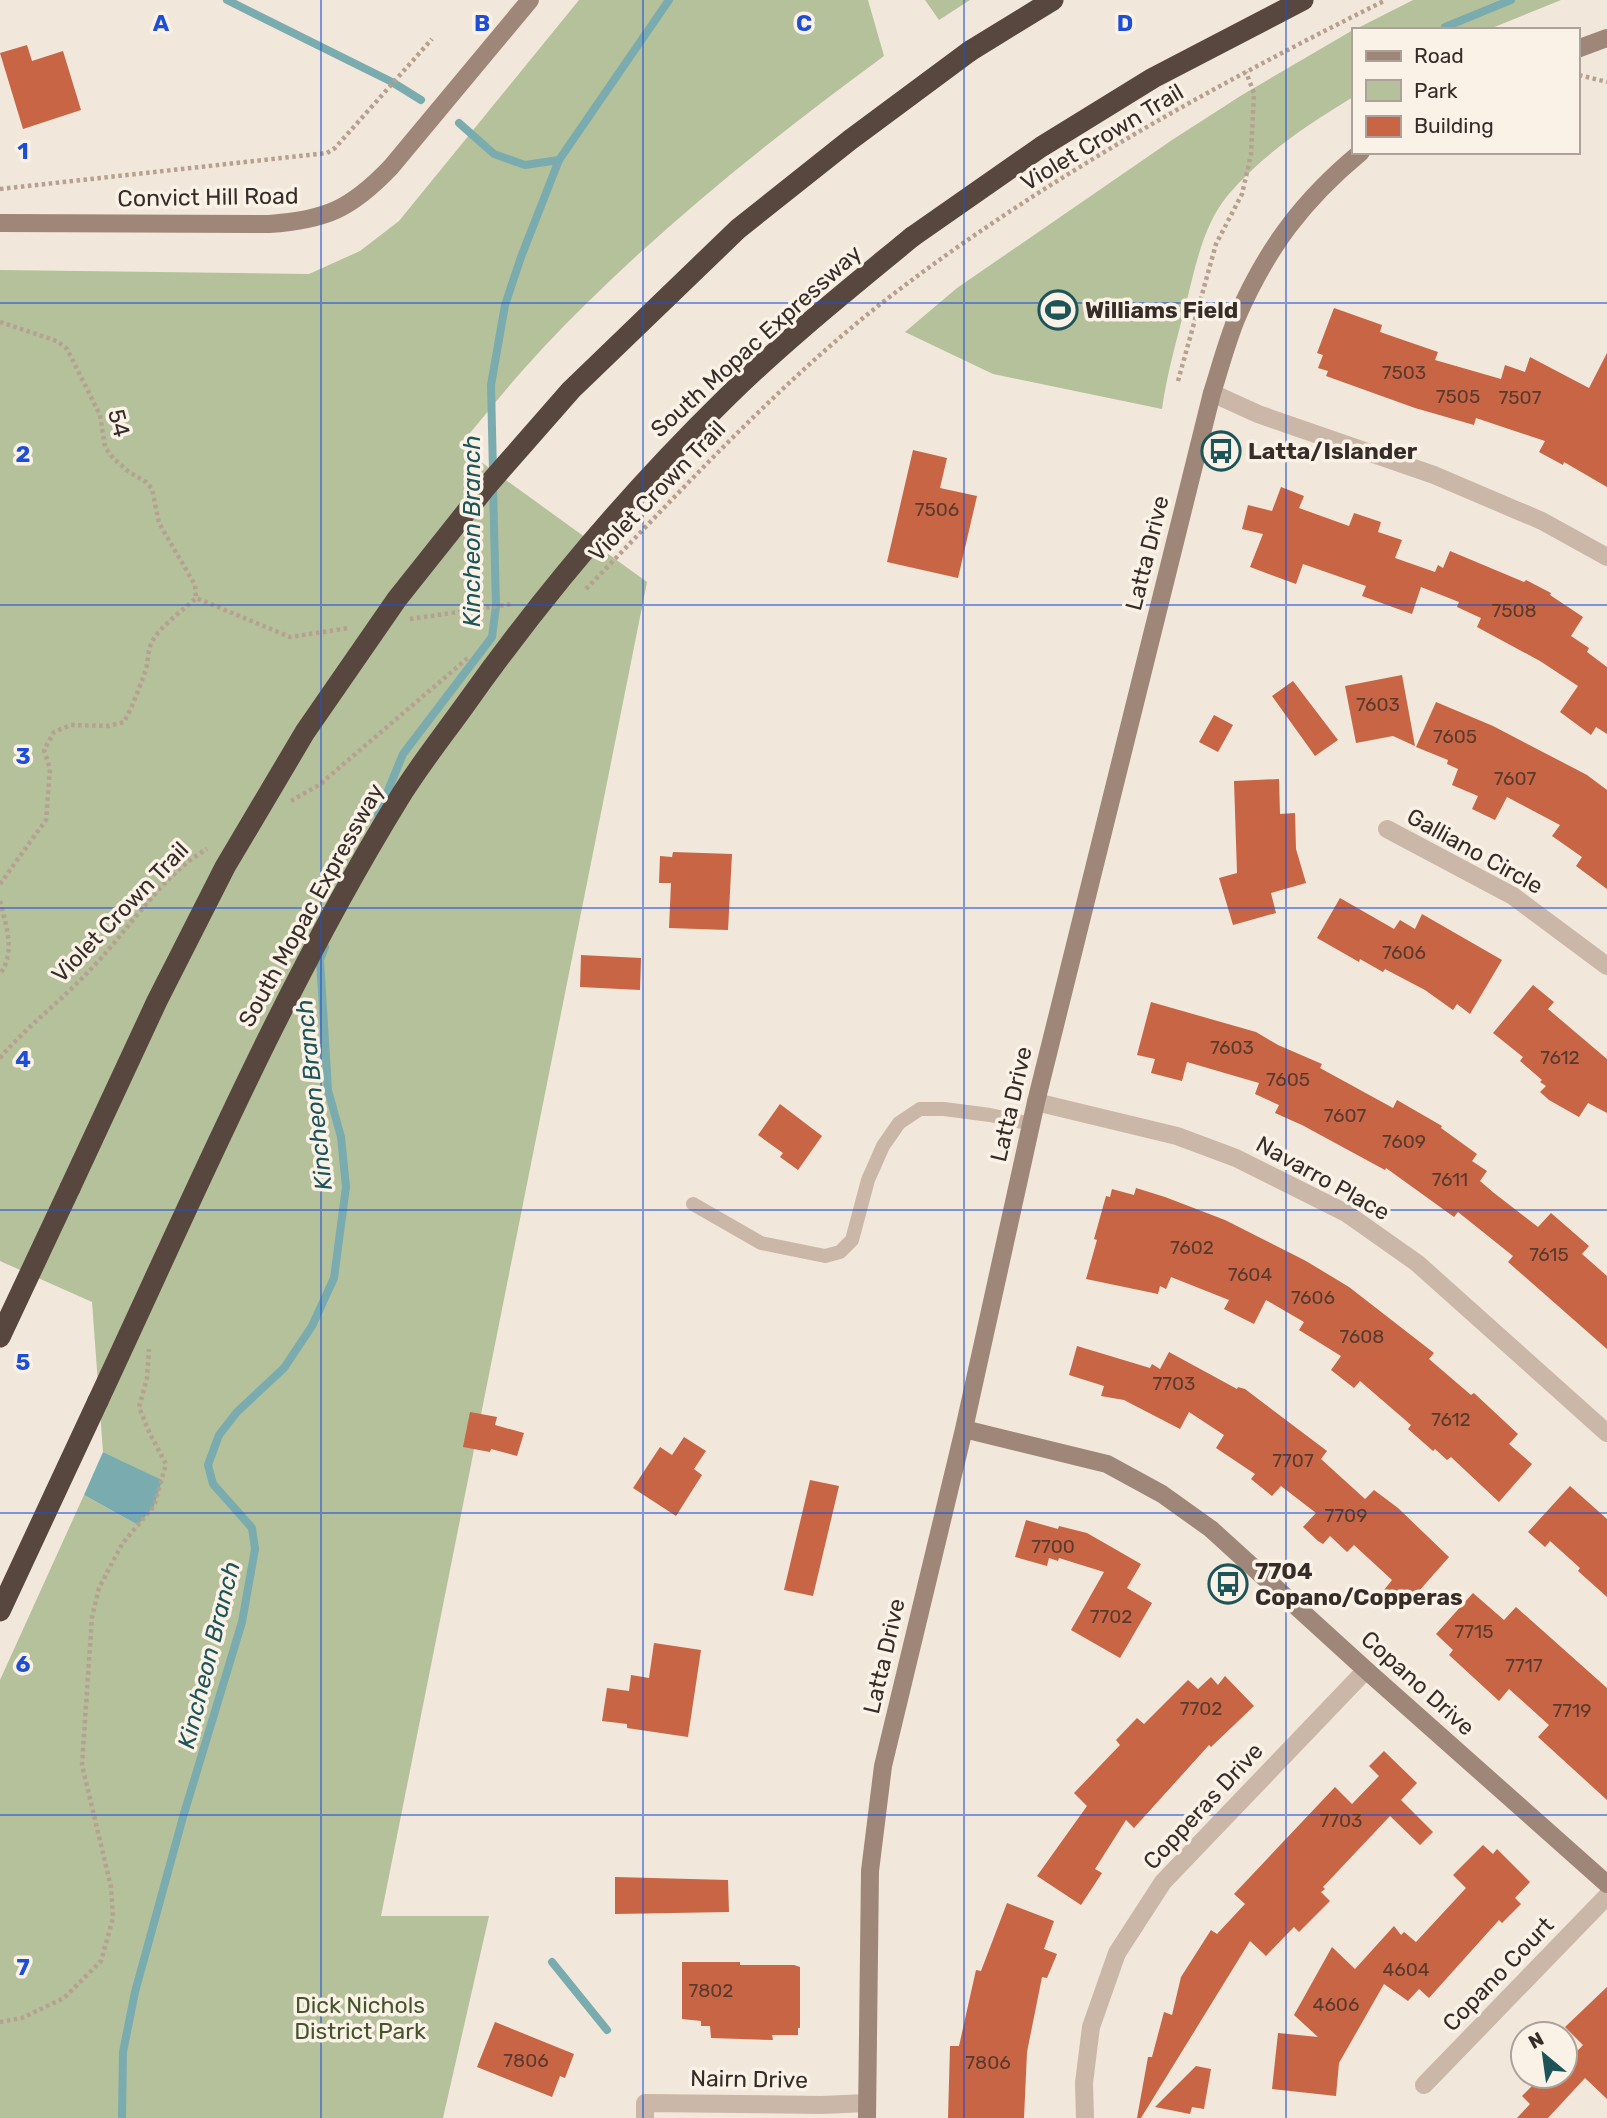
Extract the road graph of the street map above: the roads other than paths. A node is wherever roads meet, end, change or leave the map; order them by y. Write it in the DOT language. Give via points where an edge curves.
graph roads {
  1 [pos="530,0"];
  2 [pos="1053,0"];
  3 [pos="1303,0"];
  4 [pos="1607,38"];
  5 [pos="1579,48"];
  6 [pos="1359,154"];
  7 [pos="0,223"];
  8 [pos="1212,393"];
  9 [pos="1607,557"];
  10 [pos="1387,829"];
  11 [pos="1607,966"];
  12 [pos="1036,1102"];
  13 [pos="1031,1124"];
  14 [pos="693,1204"];
  15 [pos="0,1338"];
  16 [pos="964,1429"];
  17 [pos="1607,1433"];
  18 [pos="0,1611"];
  19 [pos="1366,1670"];
  20 [pos="1607,1884"];
  21 [pos="1607,1896"];
  22 [pos="1424,2085"];
  23 [pos="867,2110"];
  24 [pos="645,2118"];
  25 [pos="1085,2118"];
  1 -- 7 [label="street, Convict Hill Road" via="391,167 341,210 302,222 269,224"];
  2 -- 15 [label="highway, bridge" via="970,51 738,229 571,390 397,599 305,732 225,867 157,1001"];
  3 -- 18 [label="highway, South Mopac Expressway, bridge" via="1153,78 1041,147 912,237 739,386 653,471 575,561 400,797 326,923 261,1051"];
  4 -- 5 [label="street"];
  6 -- 8 [label="street, Latta Drive" via="1282,232 1236,318"];
  8 -- 9 [label="street" via="1258,414 1434,475 1542,521"];
  8 -- 12 [label="street, Latta Drive"];
  10 -- 11 [label="street, Galliano Circle" via="1513,895"];
  12 -- 13 [label="street, Latta Drive"];
  12 -- 17 [label="street, Navarro Place" via="1177,1136 1236,1158 1346,1213 1418,1263"];
  13 -- 14 [label="lane" via="920,1108 899,1123 883,1146 868,1180 852,1240 840,1252 825,1256 761,1243"];
  13 -- 16 [label="street, Latta Drive"];
  16 -- 19 [label="street, Copano Drive" via="1107,1464 1162,1494 1211,1529"];
  16 -- 23 [label="street, Latta Drive" via="883,1766 870,1871"];
  19 -- 20 [label="street, Copano Drive"];
  19 -- 25 [label="street, Copperas Drive" via="1163,1882 1117,1953 1091,2027"];
  21 -- 22 [label="street, Copano Court"];
  23 -- 24 [label="street, Nairn Drive" via="822,2105 645,2103"];
}
